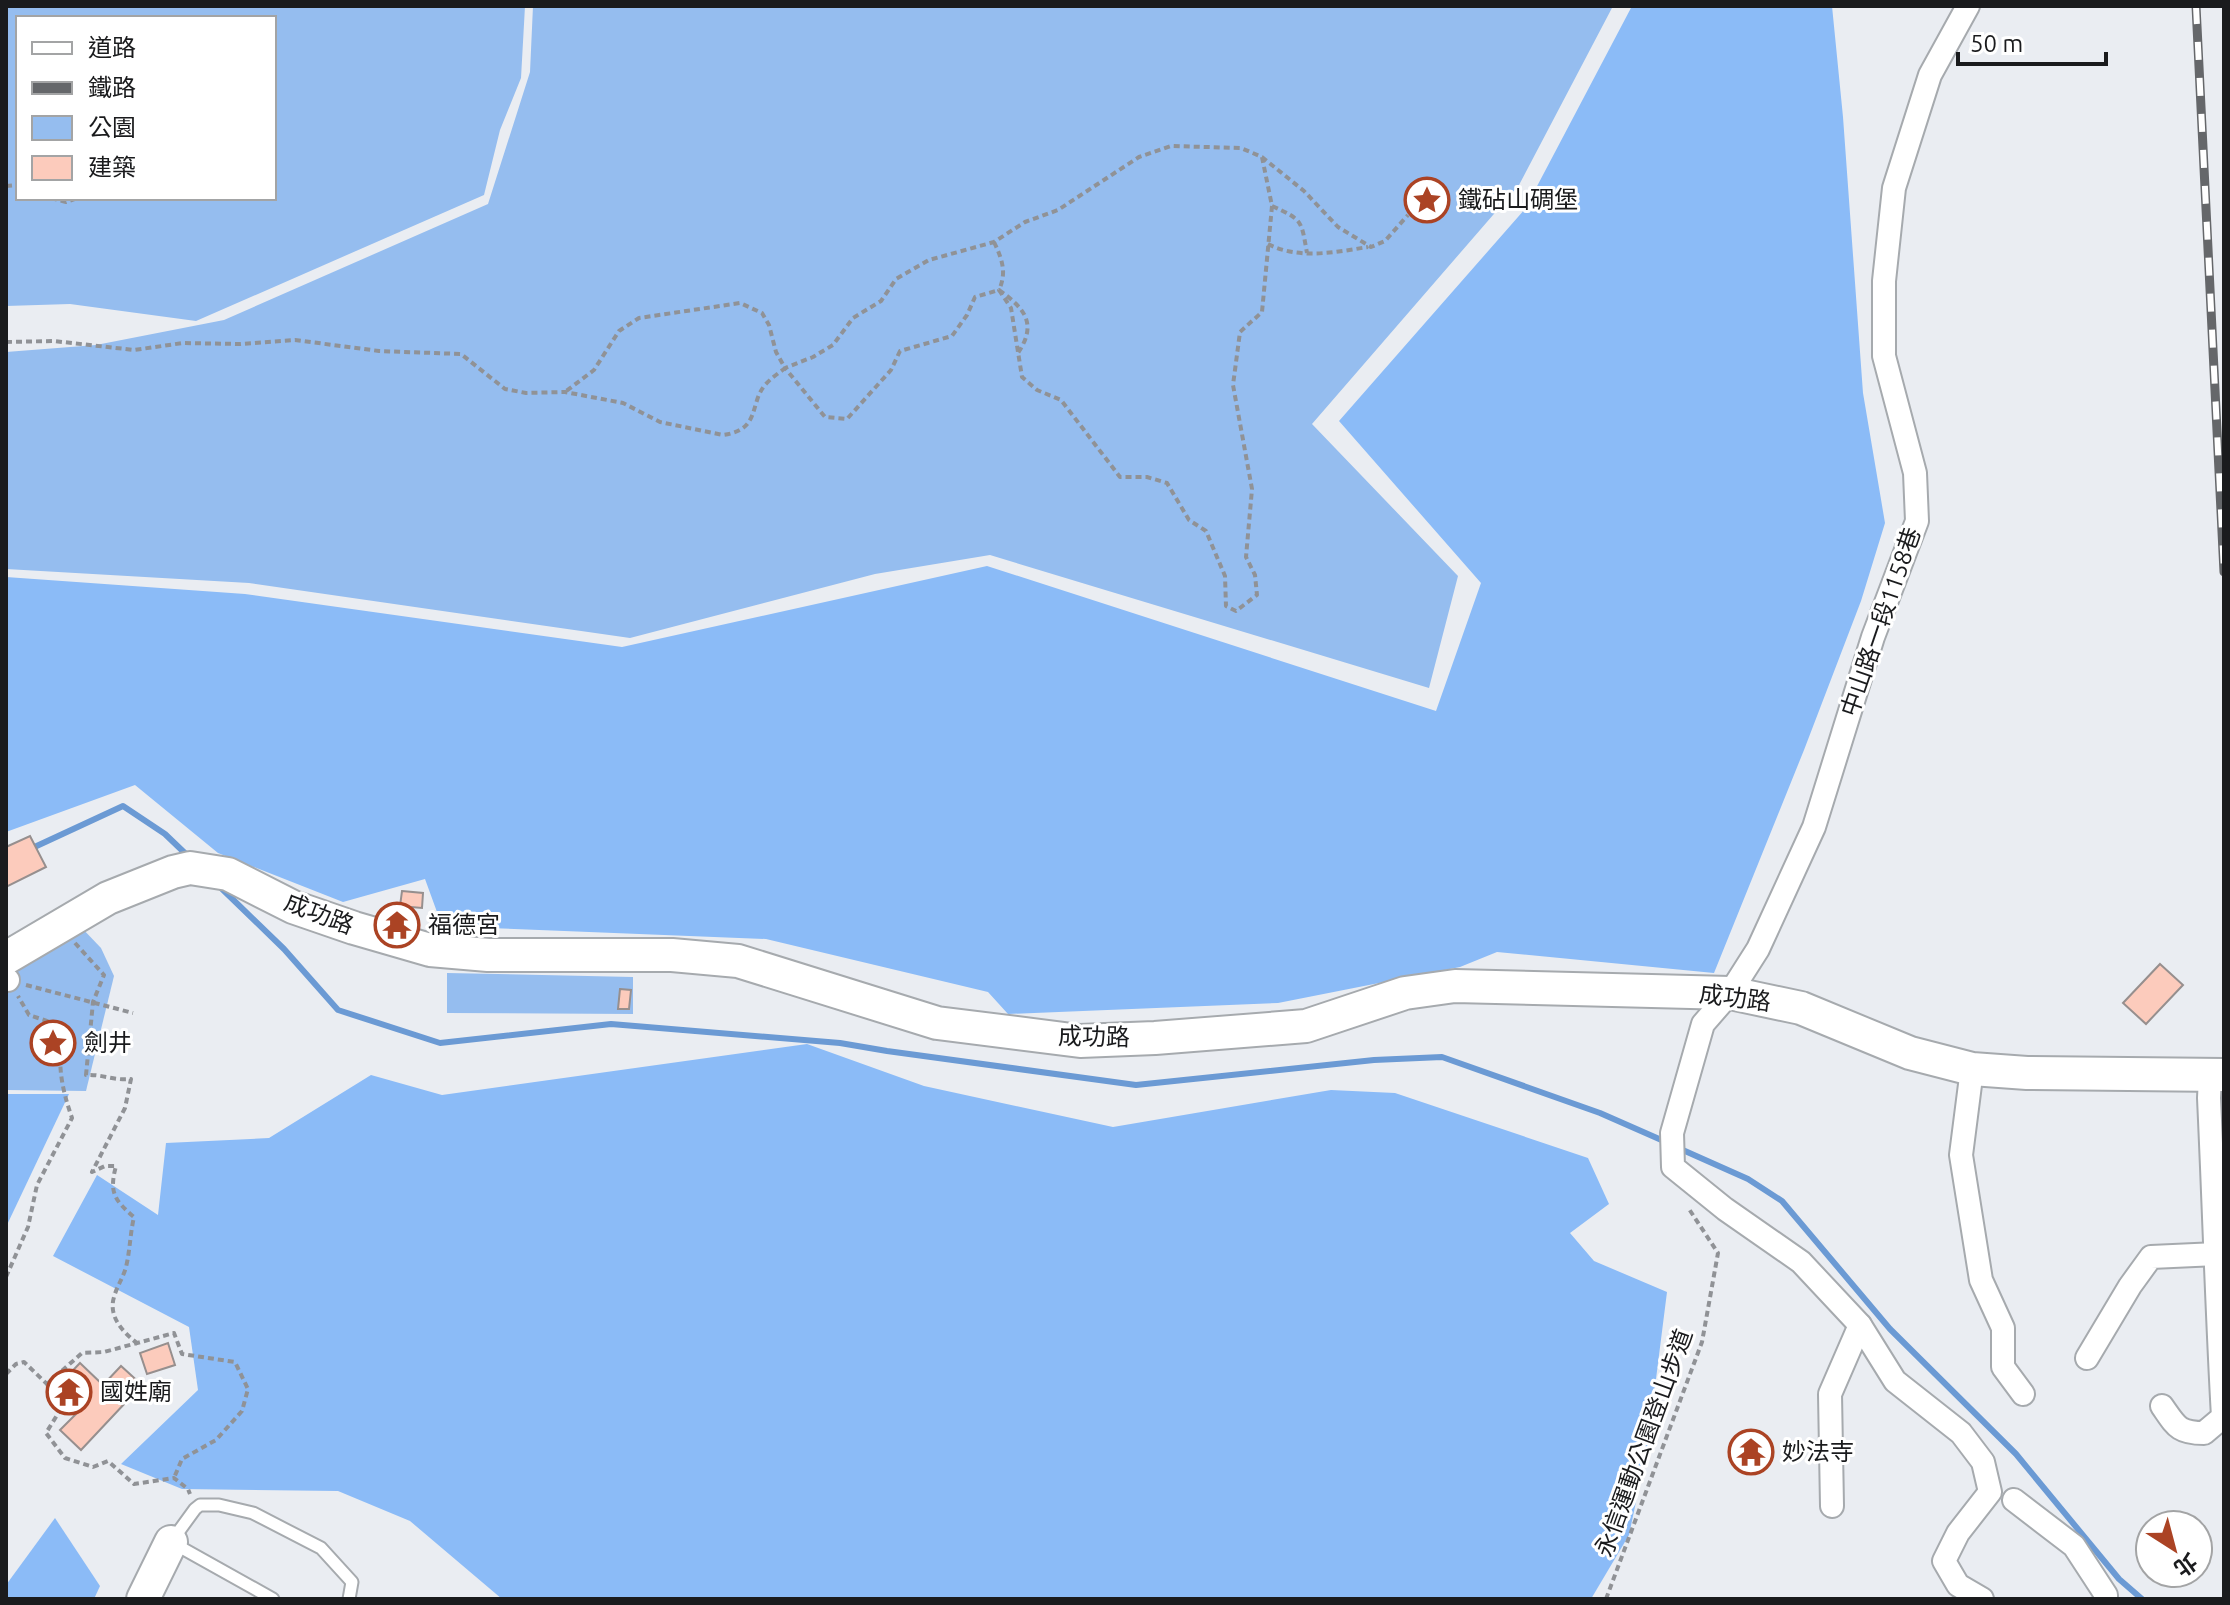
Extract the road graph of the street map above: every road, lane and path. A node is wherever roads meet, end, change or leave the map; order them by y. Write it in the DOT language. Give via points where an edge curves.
graph roads {
  1 [pos="1968,6"];
  2 [pos="1262,157"];
  3 [pos="1272,206"];
  4 [pos="1408,215"];
  5 [pos="994,242"];
  6 [pos="1268,244"];
  7 [pos="1371,247"];
  8 [pos="1307,253"];
  9 [pos="999,290"];
  10 [pos="6,342"];
  11 [pos="1018,353"];
  12 [pos="785,368"];
  13 [pos="565,392"];
  14 [pos="60,927"];
  15 [pos="11,979"];
  16 [pos="1730,993"];
  17 [pos="93,1002"];
  18 [pos="133,1013"];
  19 [pos="1972,1069"];
  20 [pos="2217,1075"];
  21 [pos="1687,1205"];
  22 [pos="2217,1254"];
  23 [pos="6,1277"];
  24 [pos="1860,1325"];
  25 [pos="138,1344"];
  26 [pos="2087,1358"];
  27 [pos="6,1374"];
  28 [pos="47,1384"];
  29 [pos="2023,1394"];
  30 [pos="2162,1406"];
  31 [pos="174,1478"];
  32 [pos="2014,1500"];
  33 [pos="1832,1506"];
  34 [pos="195,1509"];
  35 [pos="171,1542"];
  36 [pos="143,1599"];
  37 [pos="273,1599"];
  38 [pos="349,1599"];
  39 [pos="1606,1599"];
  40 [pos="1982,1599"];
  41 [pos="2106,1599"];
  1 -- 16 [label="street, 中山路一段1158巷" via="1930,75 1894,188 1884,281 1884,356 1915,473 1917,521 1873,637 1814,827 1758,949"];
  2 -- 3 [label="path"];
  2 -- 5 [label="path" via="1241,148 1171,146 1139,157 1058,210 1025,222"];
  2 -- 7 [label="path" via="1338,227"];
  3 -- 6 [label="path"];
  3 -- 8 [label="path" via="1296,217"];
  4 -- 7 [label="path" via="1385,241"];
  5 -- 9 [label="path" via="1003,261"];
  5 -- 12 [label="path" via="929,260 896,279 881,301 853,318 833,345"];
  6 -- 8 [label="path"];
  6 -- 11 [label="path" via="1262,312 1240,332 1233,385 1252,489 1246,557 1257,595 1236,611 1226,606 1225,576 1206,531 1189,520 1167,483 1120,477 1061,400 1022,377"];
  7 -- 8 [label="path"];
  9 -- 11 [label="path" via="1011,308"];
  9 -- 11 [label="path" via="1019,304 1028,321"];
  9 -- 12 [label="path" via="975,297 952,336 900,351 891,370 847,419 825,417"];
  10 -- 13 [label="path" via="134,350 295,340 461,354 505,389"];
  12 -- 13 [label="path" via="764,386 745,427 723,435 660,422 623,403"];
  12 -- 13 [label="path" via="762,313 740,303 639,318 619,331 594,370"];
  14 -- 15 [label="street, 成功路"];
  14 -- 16 [label="street, 成功路" via="108,898 173,872 202,870 228,874 293,907 430,950 738,961 937,1023 1080,1041 1306,1026 1405,993 1455,986"];
  14 -- 17 [label="path" via="104,975"];
  15 -- 17 [label="path"];
  15 -- 23 [label="path" via="29,1015 64,1032 59,1050 62,1088 72,1118 37,1185 28,1227"];
  16 -- 19 [label="street, 成功路" via="1801,1008 1910,1053"];
  16 -- 24 [label="street, 中山路一段1158巷" via="1703,1024 1672,1145 1673,1167 1801,1262"];
  17 -- 18 [label="path"];
  17 -- 25 [label="path" via="86,1075 131,1079 125,1108 92,1172 116,1166 113,1194 134,1217 127,1263 112,1308 117,1323"];
  19 -- 20 [label="street, 成功路"];
  19 -- 29 [label="street" via="1961,1155 1981,1280 2003,1328 2003,1367"];
  20 -- 22 [label="street" via="2209,1098"];
  21 -- 39 [label="path, 永信運動公園登山步道" via="1718,1253 1702,1342"];
  22 -- 26 [label="street" via="2151,1257"];
  22 -- 30 [label="street" via="2223,1417 2204,1433 2190,1433 2178,1428"];
  24 -- 33 [label="street" via="1830,1394"];
  24 -- 40 [label="street" via="1895,1381 1961,1433 1983,1462 1990,1492 1944,1561 1958,1585"];
  25 -- 28 [label="path" via="82,1353"];
  25 -- 31 [label="path" via="174,1333 182,1354 235,1362 248,1389 242,1411 216,1440 182,1459"];
  27 -- 28 [label="path" via="24,1362"];
  28 -- 31 [label="path" via="59,1412 46,1433 65,1458 93,1467 108,1461 134,1484"];
  31 -- 34 [label="path" via="188,1489"];
  32 -- 41 [label="street" via="2074,1546"];
  34 -- 35 [label="lane"];
  34 -- 38 [label="lane" via="219,1505 253,1513 321,1548 352,1582"];
  35 -- 36 [label="street"];
  35 -- 37 [label="lane"];
}
